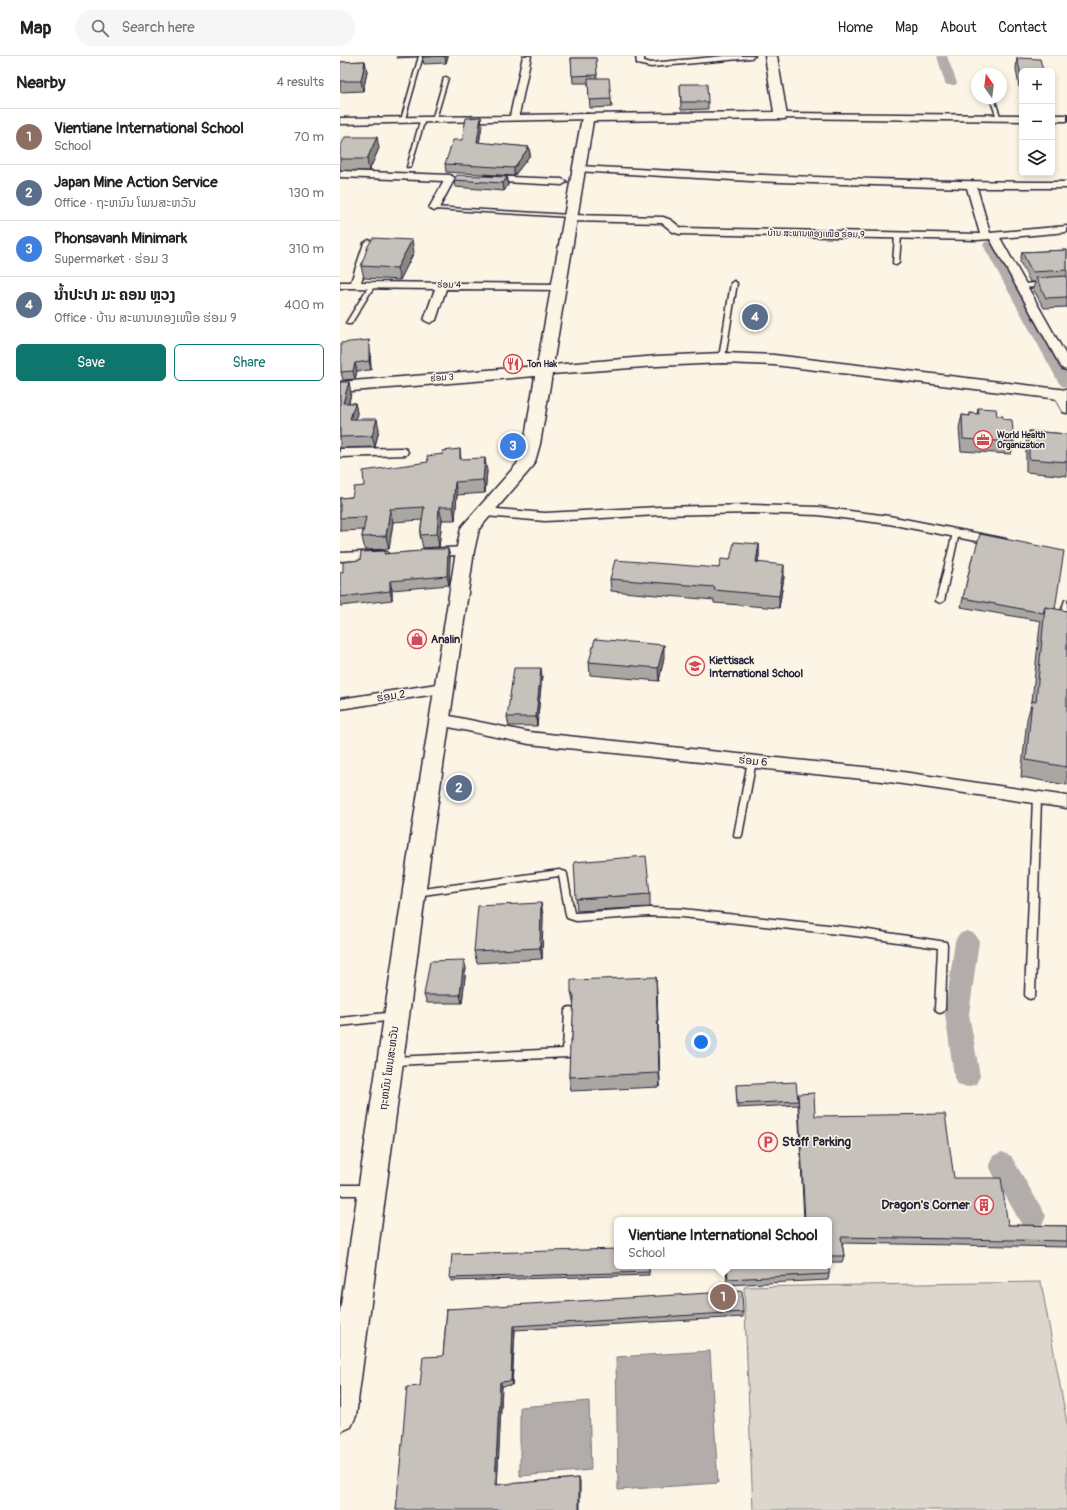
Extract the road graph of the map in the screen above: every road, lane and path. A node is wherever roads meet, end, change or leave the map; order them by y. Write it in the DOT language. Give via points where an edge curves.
graph roads {
  1 [pos="422,56"];
  2 [pos="526,56"];
  3 [pos="640,56"];
  4 [pos="751,56"];
  5 [pos="771,56"];
  6 [pos="446,78"];
  7 [pos="994,104"];
  8 [pos="781,116"];
  9 [pos="514,117"];
  10 [pos="588,117"];
  11 [pos="999,118"];
  12 [pos="1019,118"];
  13 [pos="1055,118"];
  14 [pos="1067,118"];
  15 [pos="403,119"];
  16 [pos="423,119"];
  17 [pos="434,119"];
  18 [pos="340,120"];
  19 [pos="409,166"];
  20 [pos="579,169"];
  21 [pos="340,174"];
  22 [pos="472,179"];
  23 [pos="562,182"];
  24 [pos="971,185"];
  25 [pos="1067,185"];
  26 [pos="434,208"];
  27 [pos="570,217"];
  28 [pos="1067,229"];
  29 [pos="898,235"];
  30 [pos="989,236"];
  31 [pos="369,243"];
  32 [pos="896,263"];
  33 [pos="734,283"];
  34 [pos="1067,283"];
  35 [pos="340,285"];
  36 [pos="355,285"];
  37 [pos="372,285"];
  38 [pos="442,285"];
  39 [pos="1022,286"];
  40 [pos="558,287"];
  41 [pos="430,320"];
  42 [pos="349,324"];
  43 [pos="722,358"];
  44 [pos="1067,367"];
  45 [pos="544,370"];
  46 [pos="340,387"];
  47 [pos="1063,395"];
  48 [pos="1067,409"];
  49 [pos="402,452"];
  50 [pos="340,453"];
  51 [pos="484,512"];
  52 [pos="956,533"];
  53 [pos="1015,545"];
  54 [pos="465,551"];
  55 [pos="395,554"];
  56 [pos="410,554"];
  57 [pos="340,557"];
  58 [pos="940,601"];
  59 [pos="1067,602"];
  60 [pos="1061,625"];
  61 [pos="443,688"];
  62 [pos="340,704"];
  63 [pos="440,720"];
  64 [pos="752,761"];
  65 [pos="1037,798"];
  66 [pos="1067,802"];
  67 [pos="738,835"];
  68 [pos="414,894"];
  69 [pos="1030,995"];
  70 [pos="940,1009"];
  71 [pos="570,1011"];
  72 [pos="396,1016"];
  73 [pos="340,1022"];
  74 [pos="390,1062"];
  75 [pos="340,1190"];
  76 [pos="372,1190"];
  77 [pos="340,1416"];
  1 -- 15 [label="lane"];
  2 -- 9 [label="street"];
  3 -- 4 [label="street" via="640,62 651,65"];
  5 -- 8 [label="street"];
  6 -- 17 [label="lane"];
  7 -- 11 [label="lane"];
  8 -- 10 [label="street"];
  8 -- 11 [label="street"];
  9 -- 10 [label="street"];
  9 -- 17 [label="street"];
  10 -- 20 [label="street, ຖະຫນົນ ໂພນສະຫວັນ"];
  11 -- 12 [label="street"];
  13 -- 14 [label="street"];
  15 -- 16 [label="street"];
  15 -- 18 [label="street"];
  16 -- 17 [label="street"];
  16 -- 19 [label="lane"];
  20 -- 24 [label="street" via="750,178"];
  20 -- 27 [label="street, ຖະຫນົນ ໂພນສະຫວັນ"];
  21 -- 26 [label="street" via="454,178"];
  22 -- 23 [label="street"];
  24 -- 25 [label="street"];
  24 -- 30 [label="street"];
  26 -- 27 [label="lane"];
  27 -- 29 [label="street, ບ້ານ ສະພານທອງເໜືອ ຮ່ອມ 9" via="663,220 679,231"];
  27 -- 40 [label="street, ຖະຫນົນ ໂພນສະຫວັນ"];
  28 -- 30 [label="street, ບ້ານ ສະພານທອງເໜືອ ຮ່ອມ 9"];
  29 -- 30 [label="street, ບ້ານ ສະພານທອງເໜືອ ຮ່ອມ 9"];
  29 -- 32 [label="lane"];
  30 -- 39 [label="street"];
  31 -- 36 [label="street"];
  33 -- 43 [label="lane"];
  34 -- 39 [label="lane"];
  35 -- 36 [label="street, ຮ່ອມ 4"];
  36 -- 37 [label="street, ຮ່ອມ 4"];
  37 -- 38 [label="street, ຮ່ອມ 4"];
  37 -- 42 [label="lane"];
  38 -- 40 [label="street, ຮ່ອມ 4"];
  38 -- 41 [label="street"];
  39 -- 44 [label="street"];
  40 -- 45 [label="street, ຖະຫນົນ ໂພນສະຫວັນ"];
  43 -- 45 [label="street, ຮ່ອມ 3" via="657,360"];
  43 -- 47 [label="street, ຮ່ອມ 3" via="781,361"];
  45 -- 46 [label="street, ຮ່ອມ 3"];
  45 -- 51 [label="street, ຖະຫນົນ ໂພນສະຫວັນ" via="532,444 525,465"];
  47 -- 48 [label="street"];
  49 -- 50 [label="street"];
  51 -- 52 [label="street" via="545,517 659,511 818,511 889,520"];
  51 -- 54 [label="street, ຖະຫນົນ ໂພນສະຫວັນ" via="470,528"];
  52 -- 53 [label="street"];
  52 -- 58 [label="lane"];
  54 -- 56 [label="street"];
  54 -- 61 [label="street, ຖະຫນົນ ໂພນສະຫວັນ"];
  55 -- 57 [label="street"];
  59 -- 60 [label="lane"];
  61 -- 62 [label="street, ຮ່ອມ 2"];
  61 -- 63 [label="street, ຖະຫນົນ ໂພນສະຫວັນ"];
  63 -- 64 [label="street, ຮ່ອມ 6" via="529,738"];
  63 -- 68 [label="street, ຖະຫນົນ ໂພນສະຫວັນ"];
  64 -- 65 [label="street, ຮ່ອມ 6" via="882,775"];
  64 -- 67 [label="lane"];
  65 -- 66 [label="street, ຮ່ອມ 6"];
  65 -- 69 [label="lane"];
  68 -- 70 [label="lane" via="559,873 563,874 570,915 576,917 649,912 682,913 856,932 943,945"];
  68 -- 72 [label="street, ຖະຫນົນ ໂພນສະຫວັນ"];
  71 -- 74 [label="lane" via="568,1053"];
  72 -- 73 [label="lane"];
  72 -- 74 [label="street, ຖະຫນົນ ໂພນສະຫວັນ"];
  74 -- 76 [label="street, ຖະຫນົນ ໂພນສະຫວັນ"];
  75 -- 76 [label="lane"];
  76 -- 77 [label="street, ຖະຫນົນ ໂພນສະຫວັນ"];
}
